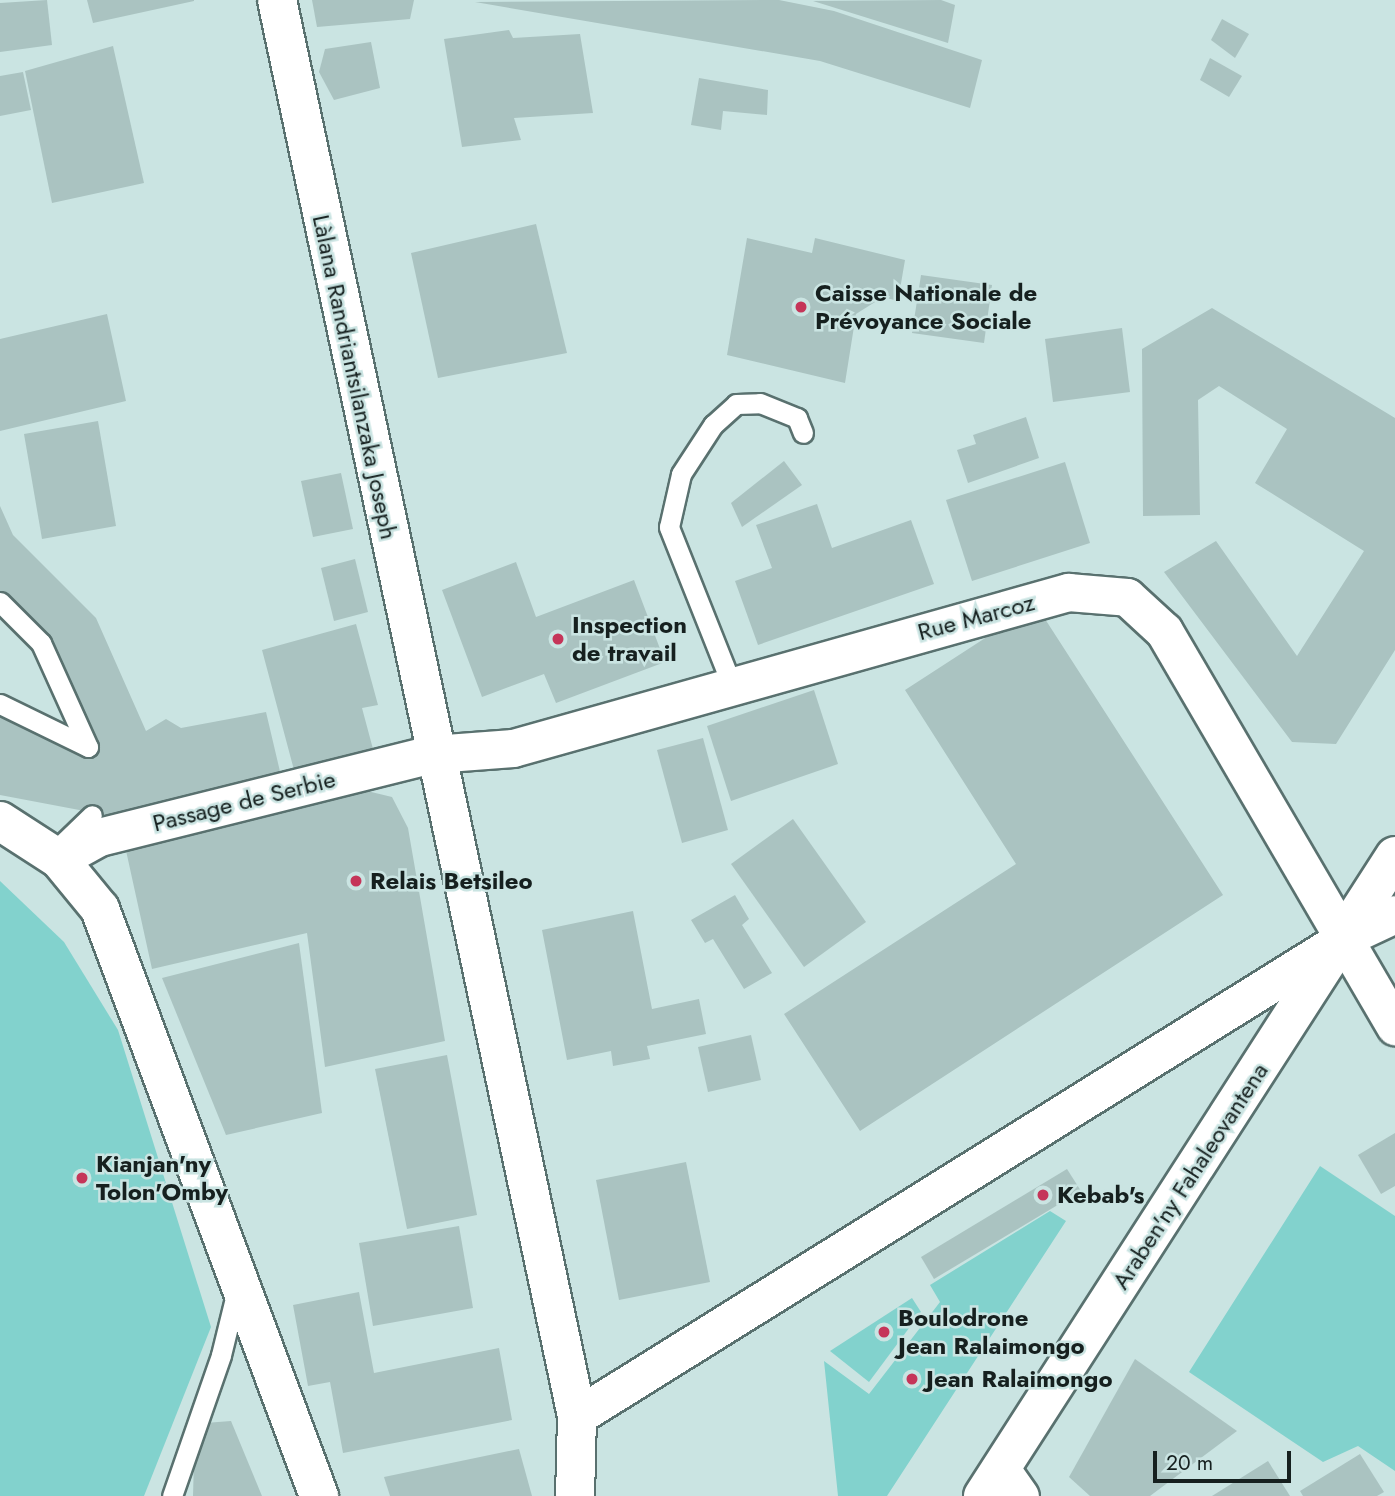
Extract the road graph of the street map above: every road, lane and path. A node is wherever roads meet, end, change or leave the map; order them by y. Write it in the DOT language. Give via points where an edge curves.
graph roads {
  1 [pos="277,0"];
  2 [pos="803,433"];
  3 [pos="0,602"];
  4 [pos="731,683"];
  5 [pos="0,704"];
  6 [pos="433,754"];
  7 [pos="92,815"];
  8 [pos="0,821"];
  9 [pos="56,856"];
  10 [pos="1395,856"];
  11 [pos="1395,914"];
  12 [pos="1344,938"];
  13 [pos="1395,1026"];
  14 [pos="239,1284"];
  15 [pos="577,1416"];
  16 [pos="1001,1487"];
  17 [pos="172,1496"];
  18 [pos="318,1496"];
  19 [pos="575,1496"];
  1 -- 6 [label="street, Làlana Randriantsilanzaka Joseph"];
  2 -- 4 [label="lane" via="797,418 760,403 736,404 713,425 681,474 669,527"];
  3 -- 5 [label="lane" via="41,643 86,748"];
  4 -- 6 [label="street, Rue Marcoz" via="513,748"];
  4 -- 12 [label="street, Rue Marcoz" via="1068,592 1127,597 1164,631"];
  6 -- 9 [label="street, Passage de Serbie" via="99,836"];
  6 -- 15 [label="street, Làlana Randriantsilanzaka Joseph"];
  7 -- 9 [label="lane"];
  8 -- 9 [label="street"];
  9 -- 14 [label="street" via="100,909"];
  10 -- 12 [label="street, Araben'ny Fahaleovantena"];
  11 -- 12 [label="street"];
  12 -- 13 [label="street, Rue Marcoz"];
  12 -- 15 [label="street"];
  12 -- 16 [label="street, Araben'ny Fahaleovantena"];
  14 -- 17 [label="lane" via="221,1355"];
  14 -- 18 [label="street"];
  15 -- 19 [label="street, Làlana Randriantsilanzaka Joseph"];
}
